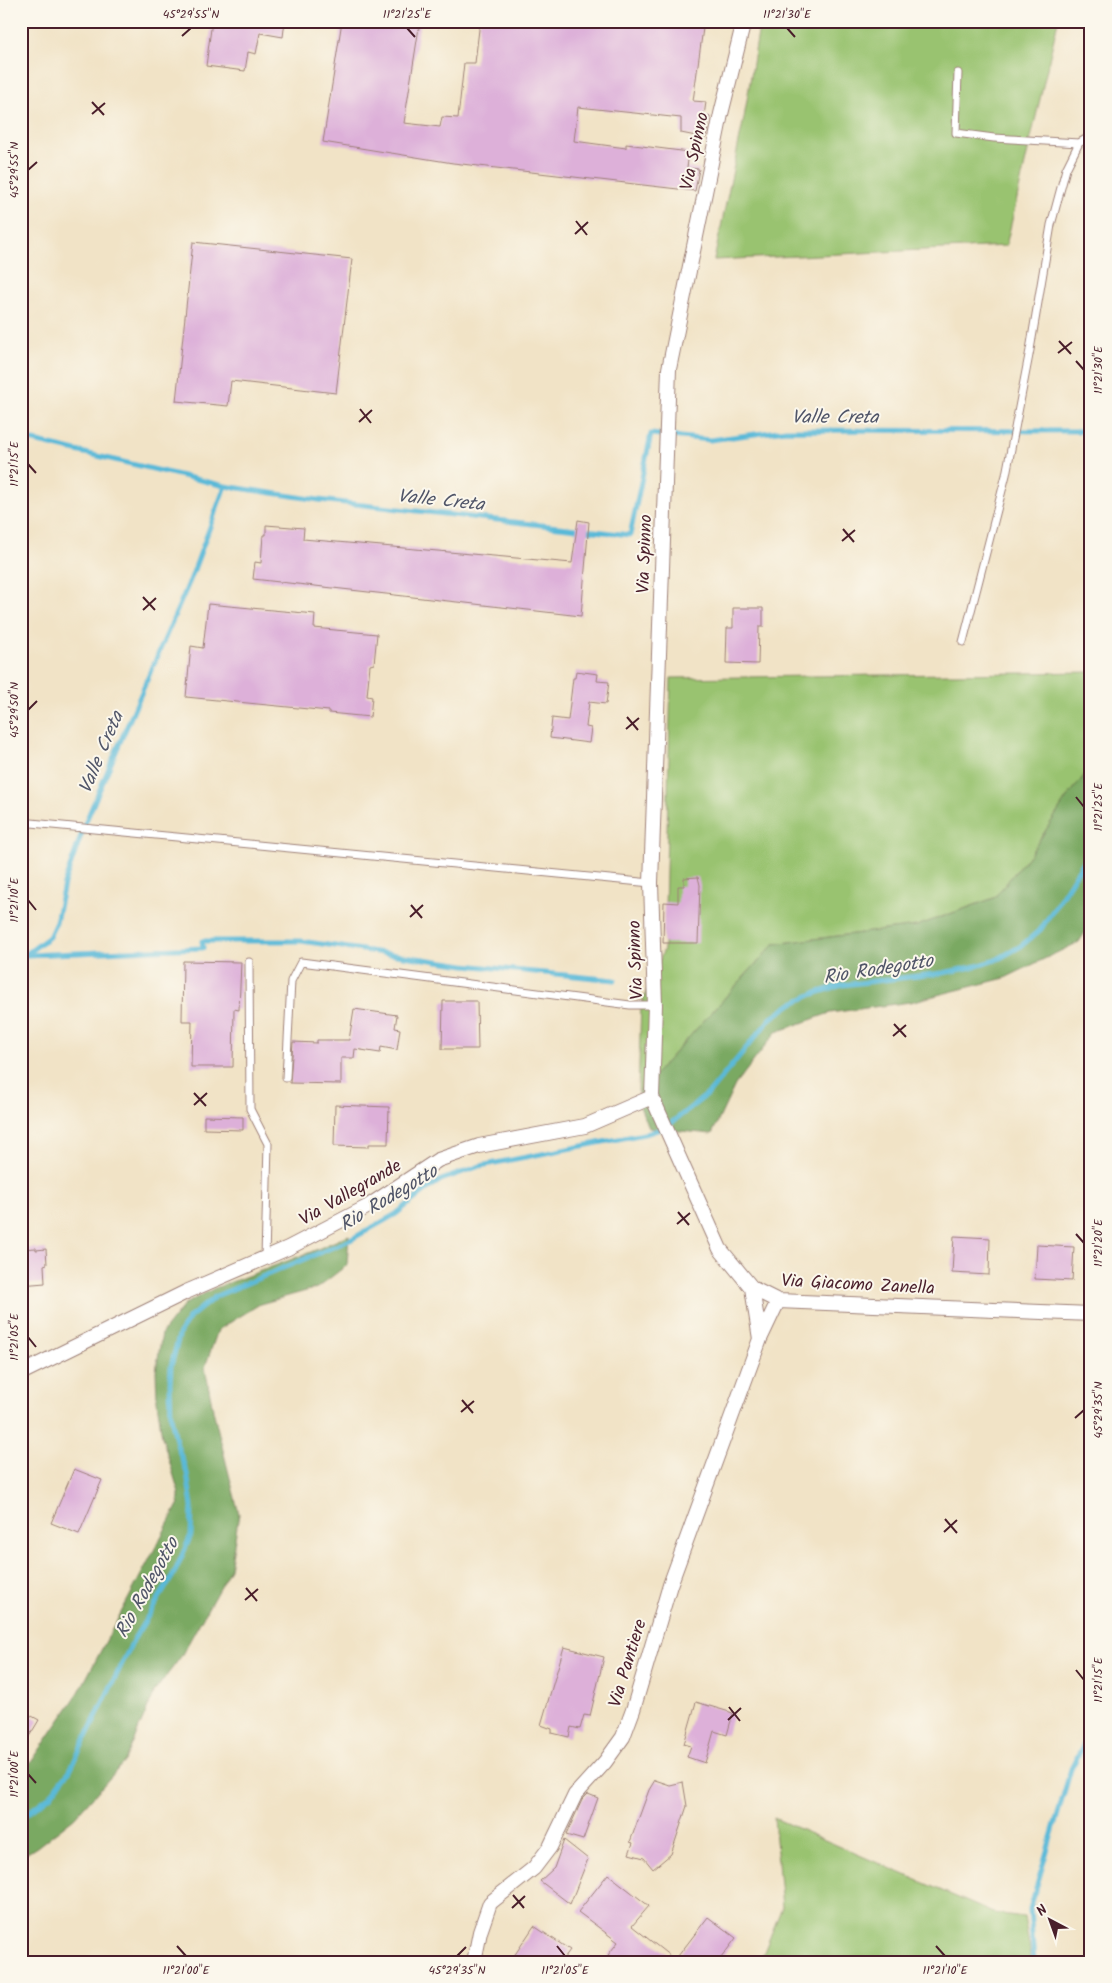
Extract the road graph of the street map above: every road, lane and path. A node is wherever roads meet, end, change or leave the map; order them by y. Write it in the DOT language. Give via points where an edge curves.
graph roads {
  1 [pos="744,21"];
  2 [pos="958,73"];
  3 [pos="1091,136"];
  4 [pos="1078,143"];
  5 [pos="963,642"];
  6 [pos="21,822"];
  7 [pos="651,883"];
  8 [pos="249,962"];
  9 [pos="655,1005"];
  10 [pos="286,1078"];
  11 [pos="652,1097"];
  12 [pos="265,1258"];
  13 [pos="752,1288"];
  14 [pos="778,1301"];
  15 [pos="1091,1314"];
  16 [pos="760,1339"];
  17 [pos="21,1373"];
  18 [pos="474,1962"];
  1 -- 7 [label="street, Via Spinno" via="721,114 669,369"];
  2 -- 4 [label="lane" via="956,133"];
  3 -- 4 [label="lane"];
  4 -- 5 [label="lane" via="1066,169 1051,225 1011,450"];
  6 -- 7 [label="lane"];
  7 -- 9 [label="street, Via Spinno"];
  8 -- 12 [label="lane" via="250,1110 268,1144"];
  9 -- 10 [label="lane" via="630,1005 301,962 291,981"];
  9 -- 11 [label="street, Via Spinno"];
  11 -- 12 [label="street, Via Vallegrande" via="586,1126 479,1146 438,1160 368,1207"];
  11 -- 13 [label="street, Via Giacomo Zanella" via="720,1249"];
  12 -- 17 [label="street, Via Vallegrande" via="186,1292"];
  13 -- 14 [label="street, Via Giacomo Zanella"];
  13 -- 16 [label="street, Via Pantiere"];
  14 -- 15 [label="street, Via Giacomo Zanella"];
  14 -- 16 [label="street, Via Pantiere"];
  16 -- 18 [label="street, Via Pantiere" via="670,1585 623,1737 575,1795 550,1847 534,1868 490,1903"];
}
